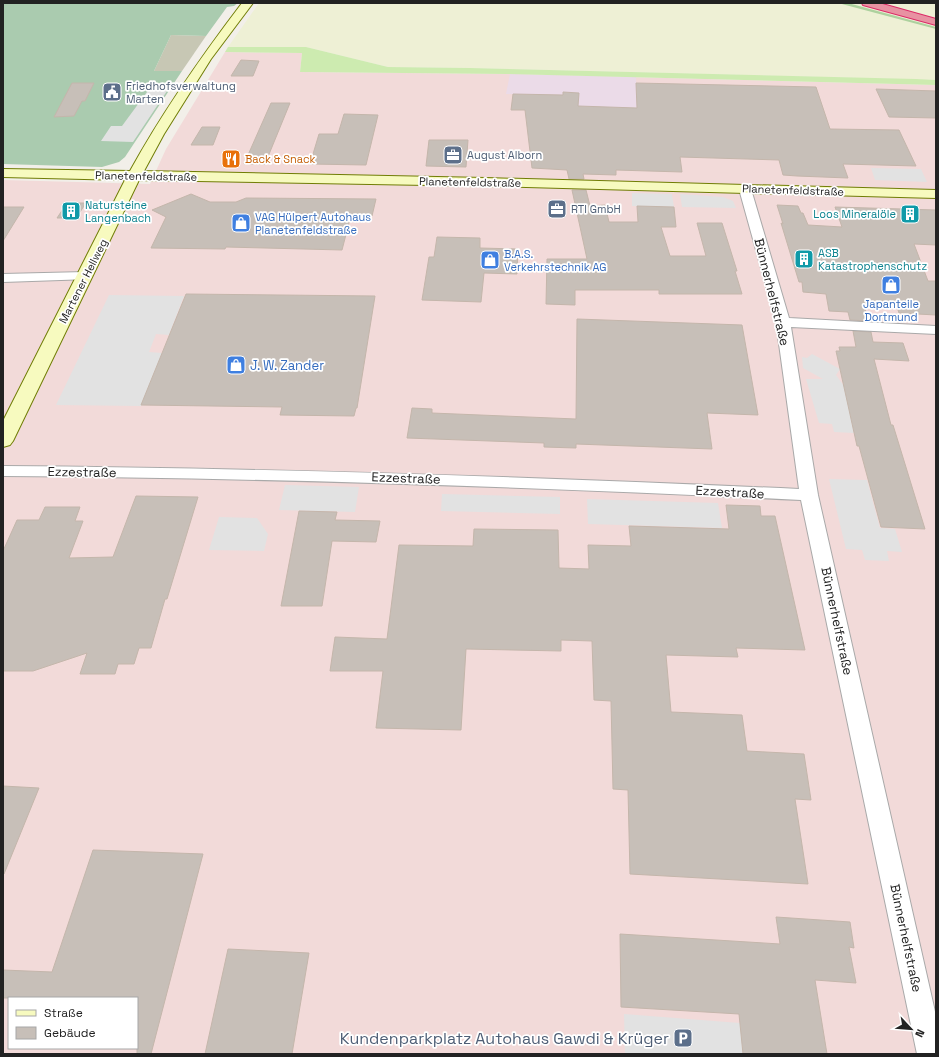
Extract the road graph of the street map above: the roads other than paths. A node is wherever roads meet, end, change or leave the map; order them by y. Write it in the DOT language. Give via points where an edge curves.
graph roads {
  1 [pos="248,3"];
  2 [pos="867,3"];
  3 [pos="895,3"];
  4 [pos="936,14"];
  5 [pos="936,22"];
  6 [pos="3,173"];
  7 [pos="135,176"];
  8 [pos="745,189"];
  9 [pos="936,194"];
  10 [pos="86,276"];
  11 [pos="3,278"];
  12 [pos="783,322"];
  13 [pos="936,330"];
  14 [pos="3,441"];
  15 [pos="3,471"];
  16 [pos="809,495"];
  17 [pos="931,1054"];
  1 -- 7 [label="street, Martener Hellweg" via="206,58 157,134"];
  2 -- 5 [label="highway"];
  3 -- 4 [label="highway"];
  6 -- 7 [label="street, Planetenfeldstraße"];
  7 -- 8 [label="street, Planetenfeldstraße"];
  7 -- 10 [label="street, Martener Hellweg"];
  8 -- 9 [label="street, Planetenfeldstraße"];
  8 -- 12 [label="street, Bünnerhelfstraße"];
  10 -- 11 [label="street"];
  10 -- 14 [label="street, Martener Hellweg"];
  12 -- 13 [label="street"];
  12 -- 16 [label="street, Bünnerhelfstraße"];
  15 -- 16 [label="street, Ezzestraße" via="422,479"];
  16 -- 17 [label="street, Bünnerhelfstraße"];
}
